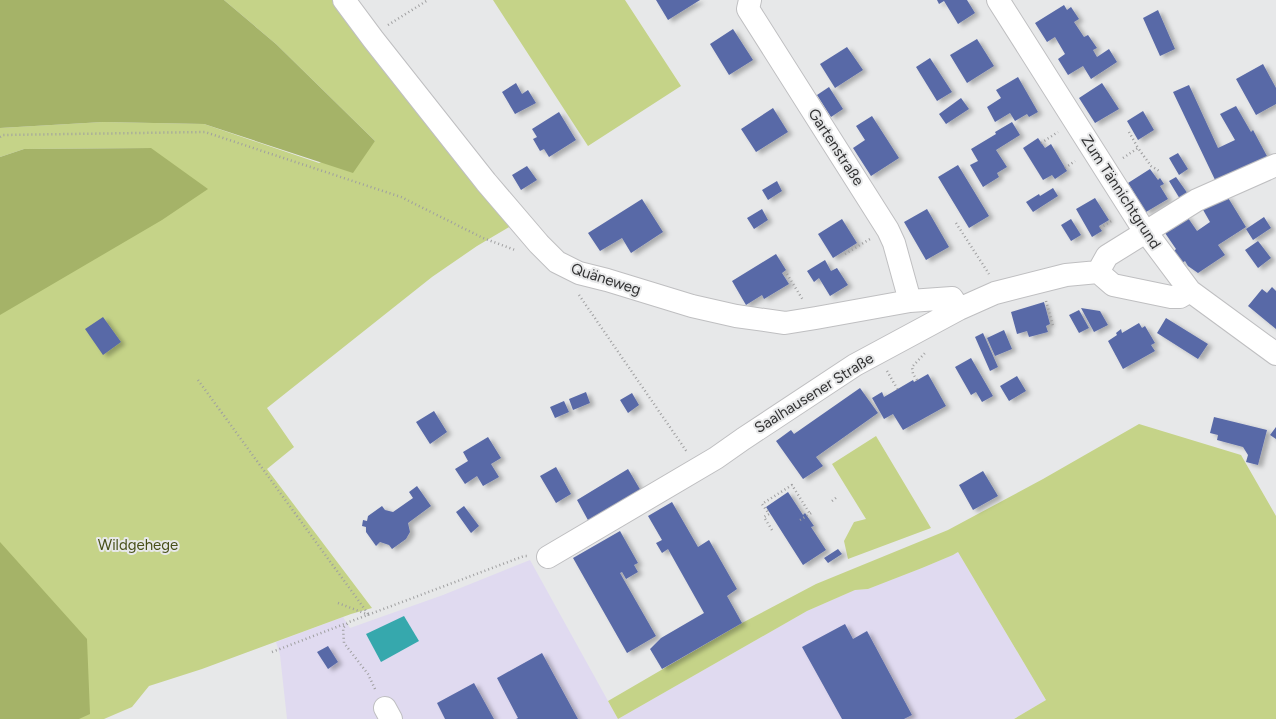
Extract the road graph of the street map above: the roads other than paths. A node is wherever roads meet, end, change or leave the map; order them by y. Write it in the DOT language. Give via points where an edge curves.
graph roads {
  1 [pos="344,0"];
  2 [pos="750,0"];
  3 [pos="998,0"];
  4 [pos="1276,165"];
  5 [pos="1146,232"];
  6 [pos="1098,272"];
  7 [pos="1190,291"];
  8 [pos="910,301"];
  9 [pos="959,309"];
  10 [pos="1276,354"];
  11 [pos="548,557"];
  1 -- 8 [label="street, Quäneweg" via="486,182 557,262 579,273 692,306 736,316 785,322"];
  2 -- 8 [label="street, Gartenstraße" via="748,9 888,230"];
  3 -- 5 [label="street, Zum Tännichtgrund"];
  4 -- 5 [label="street" via="1197,200"];
  5 -- 6 [label="street" via="1107,256"];
  5 -- 7 [label="street, Zum Tännichtgrund"];
  6 -- 7 [label="street" via="1113,285 1171,297 1180,297"];
  6 -- 9 [label="street, Saalhausener Straße" via="1066,275 995,293"];
  7 -- 10 [label="street, Zum Tännichtgrund"];
  8 -- 9 [label="street, Quäneweg" via="952,298"];
  9 -- 11 [label="street, Saalhausener Straße" via="856,366 698,469"];
}
